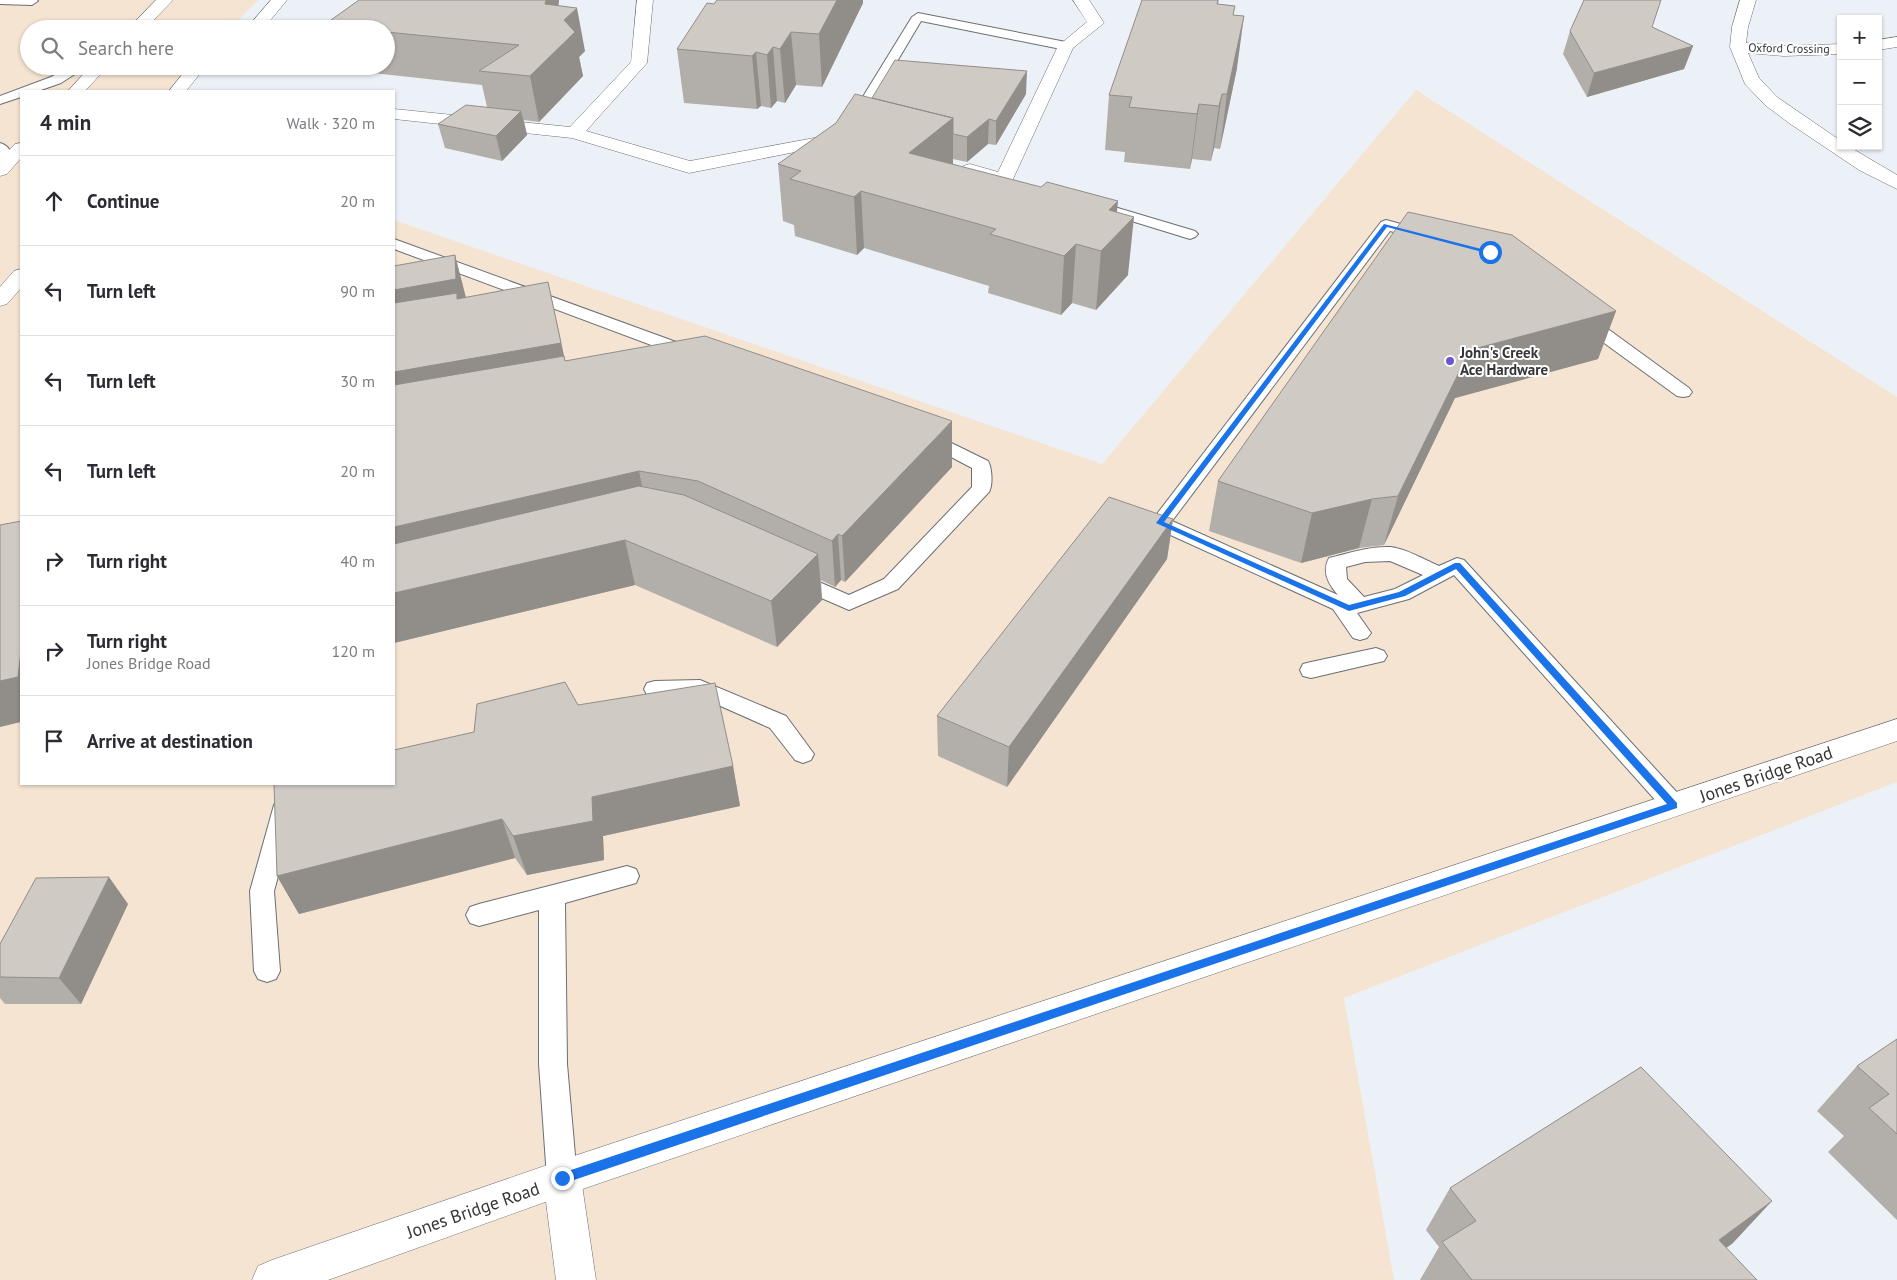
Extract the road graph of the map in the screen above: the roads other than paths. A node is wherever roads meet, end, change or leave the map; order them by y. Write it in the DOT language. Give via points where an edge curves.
graph roads {
  1 [pos="0,0"];
  2 [pos="32,0"];
  3 [pos="165,0"];
  4 [pos="279,0"];
  5 [pos="645,0"];
  6 [pos="1081,0"];
  7 [pos="1748,0"];
  8 [pos="145,20"];
  9 [pos="262,20"];
  10 [pos="1897,42"];
  11 [pos="1882,44"];
  12 [pos="1066,46"];
  13 [pos="1738,47"];
  14 [pos="1837,50"];
  15 [pos="65,75"];
  16 [pos="91,75"];
  17 [pos="190,75"];
  18 [pos="29,90"];
  19 [pos="77,90"];
  20 [pos="178,90"];
  21 [pos="20,93"];
  22 [pos="0,100"];
  23 [pos="395,114"];
  24 [pos="574,133"];
  25 [pos="849,139"];
  26 [pos="0,146"];
  27 [pos="20,149"];
  28 [pos="3,167"];
  29 [pos="957,167"];
  30 [pos="1004,179"];
  31 [pos="1897,183"];
  32 [pos="1023,184"];
  33 [pos="1078,201"];
  34 [pos="1190,234"];
  35 [pos="1443,240"];
  36 [pos="395,244"];
  37 [pos="465,269"];
  38 [pos="20,276"];
  39 [pos="445,283"];
  40 [pos="0,300"];
  41 [pos="550,301"];
  42 [pos="1570,310"];
  43 [pos="533,311"];
  44 [pos="695,369"];
  45 [pos="1683,392"];
  46 [pos="905,429"];
  47 [pos="777,570"];
  48 [pos="1440,574"];
  49 [pos="1354,607"];
  50 [pos="1360,633"];
  51 [pos="1376,656"];
  52 [pos="1311,670"];
  53 [pos="655,689"];
  54 [pos="1897,730"];
  55 [pos="802,754"];
  56 [pos="322,785"];
  57 [pos="1674,805"];
  58 [pos="628,876"];
  59 [pos="552,896"];
  60 [pos="479,915"];
  61 [pos="267,971"];
  62 [pos="562,1178"];
  63 [pos="272,1280"];
  64 [pos="576,1280"];
  1 -- 2 [label="lane"];
  3 -- 8 [label="main road"];
  4 -- 9 [label="main road"];
  5 -- 24 [label="main road" via="639,63"];
  6 -- 12 [label="main road" via="1096,24"];
  7 -- 13 [label="main road"];
  10 -- 11 [label="main road"];
  12 -- 25 [label="lane" via="918,17"];
  12 -- 30 [label="main road"];
  13 -- 14 [label="main road, Oxford Crossing" via="1784,51"];
  13 -- 31 [label="main road" via="1752,80 1771,101 1866,166"];
  15 -- 18 [label="lane"];
  16 -- 19 [label="main road"];
  17 -- 20 [label="main road"];
  21 -- 22 [label="lane"];
  23 -- 24 [label="main road"];
  24 -- 25 [label="main road" via="689,167"];
  26 -- 28 [label="lane" via="4,151"];
  27 -- 28 [label="main road"];
  29 -- 30 [label="main road"];
  30 -- 32 [label="lane"];
  33 -- 34 [label="lane"];
  35 -- 49 [label="lane" via="1386,225 1160,523"];
  36 -- 37 [label="lane"];
  37 -- 39 [label="lane"];
  37 -- 41 [label="lane"];
  38 -- 40 [label="main road"];
  41 -- 43 [label="lane"];
  41 -- 44 [label="lane" via="709,360"];
  42 -- 45 [label="lane"];
  46 -- 47 [label="lane" via="934,439 981,464 982,488 891,584 849,603"];
  48 -- 49 [label="lane" via="1402,594"];
  48 -- 49 [label="lane" via="1392,554 1365,555 1336,563 1337,581"];
  48 -- 57 [label="lane" via="1457,565"];
  49 -- 50 [label="lane" via="1343,610"];
  51 -- 52 [label="lane"];
  53 -- 55 [label="lane" via="700,688 778,722"];
  54 -- 57 [label="main road, Jones Bridge Road"];
  56 -- 61 [label="lane" via="286,805 262,891"];
  57 -- 62 [label="main road, Jones Bridge Road"];
  58 -- 59 [label="lane"];
  59 -- 60 [label="lane"];
  59 -- 62 [label="lane" via="553,1064"];
  62 -- 63 [label="main road, Jones Bridge Road"];
  62 -- 64 [label="main road"];
}
